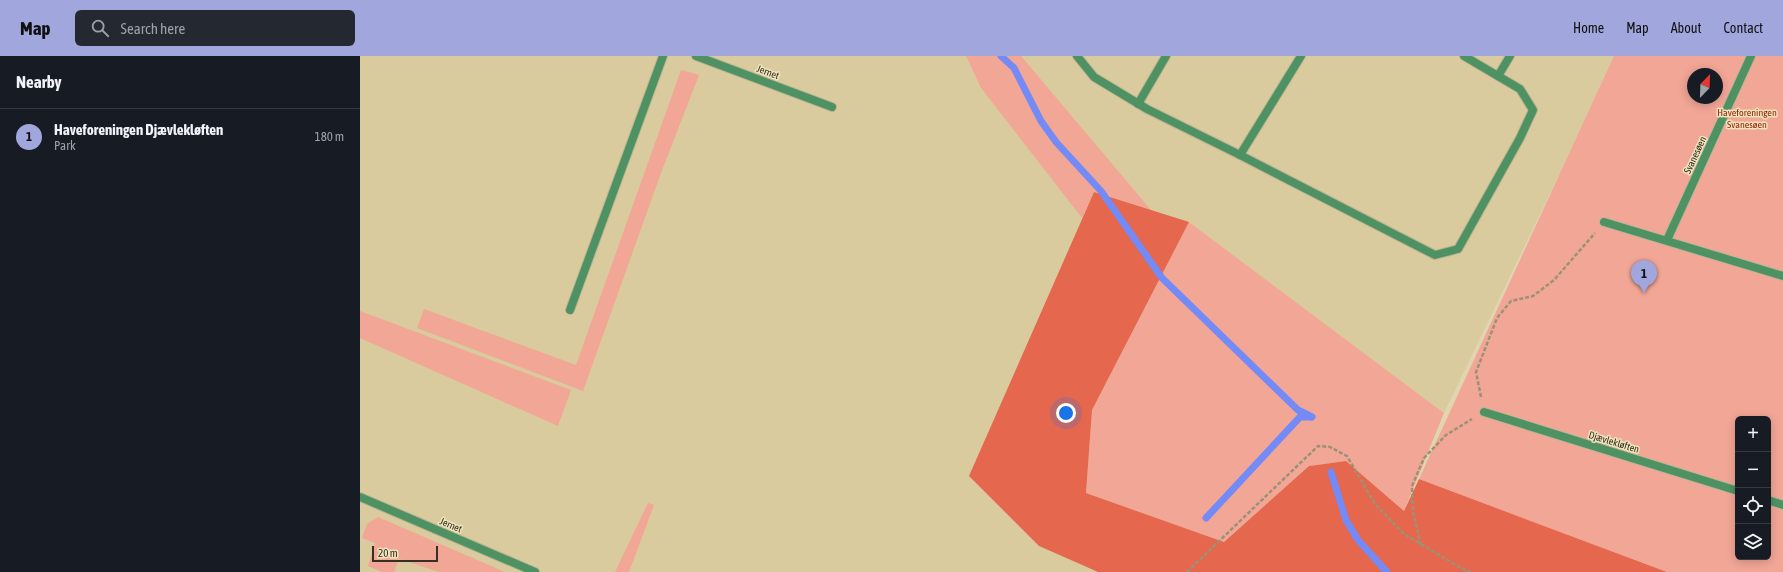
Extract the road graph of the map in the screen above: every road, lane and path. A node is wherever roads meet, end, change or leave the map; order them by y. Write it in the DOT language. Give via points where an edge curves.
graph roads {
  1 [pos="663,56"];
  2 [pos="696,56"];
  3 [pos="1077,56"];
  4 [pos="1166,56"];
  5 [pos="1301,56"];
  6 [pos="1464,56"];
  7 [pos="1510,56"];
  8 [pos="1751,56"];
  9 [pos="1498,76"];
  10 [pos="1138,104"];
  11 [pos="832,107"];
  12 [pos="1240,155"];
  13 [pos="1604,222"];
  14 [pos="1667,240"];
  15 [pos="1783,276"];
  16 [pos="570,310"];
  17 [pos="1484,412"];
  18 [pos="1735,490"];
  19 [pos="360,497"];
  20 [pos="1771,501"];
  21 [pos="1783,505"];
  22 [pos="1421,545"];
  23 [pos="535,572"];
  24 [pos="1187,572"];
  25 [pos="1471,572"];
  1 -- 16 [label="street"];
  2 -- 11 [label="street, Jernet"];
  3 -- 10 [label="street" via="1094,78"];
  4 -- 10 [label="street"];
  5 -- 12 [label="street"];
  6 -- 9 [label="street"];
  7 -- 9 [label="street"];
  8 -- 14 [label="street, Svanesøen"];
  9 -- 12 [label="street" via="1520,89 1533,110 1458,249 1435,255"];
  10 -- 12 [label="street"];
  13 -- 14 [label="street"];
  13 -- 17 [label="path" via="1554,280 1533,296 1511,301 1497,318 1476,372"];
  14 -- 15 [label="street"];
  17 -- 18 [label="street, Djævlekløften"];
  17 -- 22 [label="path" via="1446,435 1424,458 1412,486 1413,512"];
  19 -- 23 [label="street, Jernet"];
  20 -- 21 [label="street"];
  22 -- 24 [label="path" via="1404,534 1375,504 1346,456 1330,447 1318,446"];
  22 -- 25 [label="path"];
}
